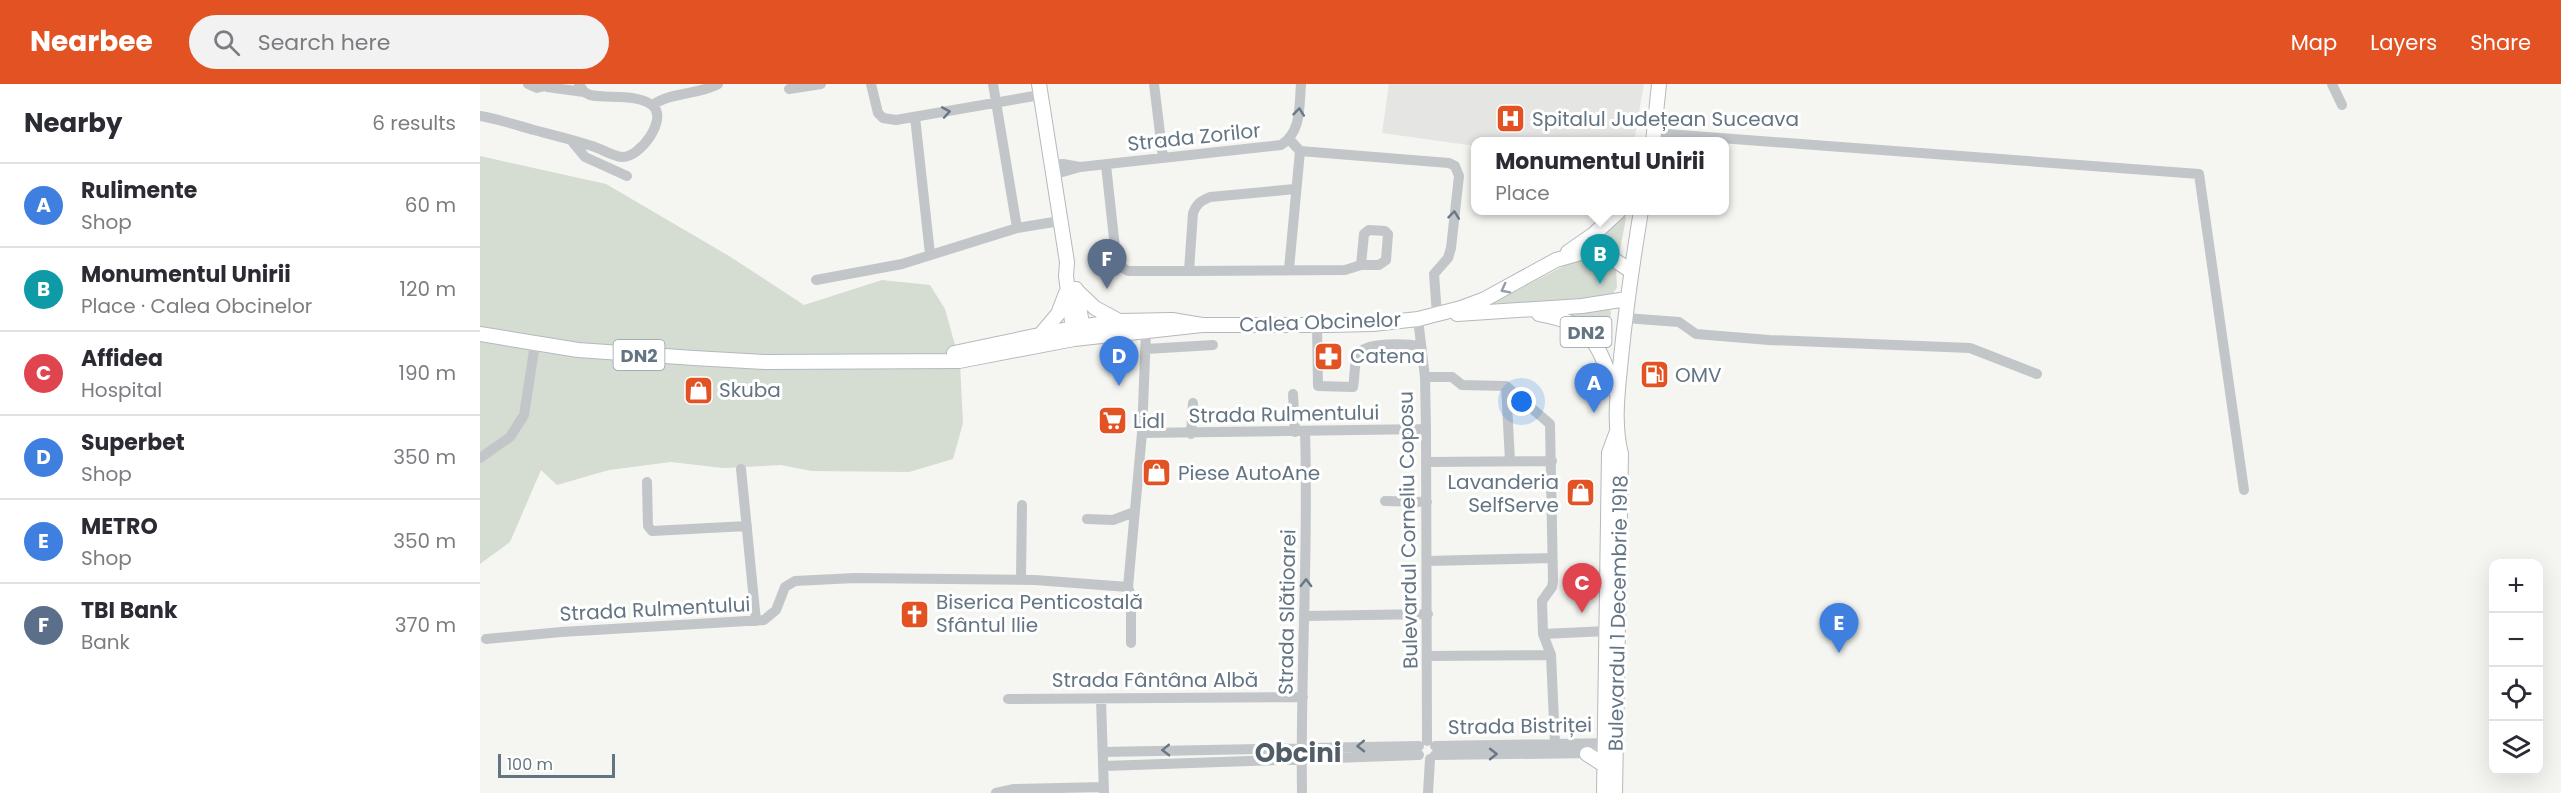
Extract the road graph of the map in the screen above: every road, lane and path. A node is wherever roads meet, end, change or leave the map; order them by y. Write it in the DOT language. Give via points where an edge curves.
graph roads {
  1 [pos="528,84"];
  2 [pos="718,84"];
  3 [pos="820,84"];
  4 [pos="871,84"];
  5 [pos="993,84"];
  6 [pos="1154,84"];
  7 [pos="1301,84"];
  8 [pos="1659,84"];
  9 [pos="2332,84"];
  10 [pos="550,85"];
  11 [pos="582,88"];
  12 [pos="789,89"];
  13 [pos="1039,89"];
  14 [pos="996,103"];
  15 [pos="652,105"];
  16 [pos="2342,105"];
  17 [pos="480,116"];
  18 [pos="915,117"];
  19 [pos="1653,137"];
  20 [pos="1289,139"];
  21 [pos="571,140"];
  22 [pos="1729,142"];
  23 [pos="1300,151"];
  24 [pos="1163,158"];
  25 [pos="1106,165"];
  26 [pos="1051,170"];
  27 [pos="627,176"];
  28 [pos="1295,189"];
  29 [pos="1614,215"];
  30 [pos="1640,215"];
  31 [pos="1060,221"];
  32 [pos="1017,228"];
  33 [pos="930,254"];
  34 [pos="1556,260"];
  35 [pos="1361,265"];
  36 [pos="1289,269"];
  37 [pos="1189,271"];
  38 [pos="1631,271"];
  39 [pos="816,280"];
  40 [pos="1072,289"];
  41 [pos="1627,299"];
  42 [pos="1519,311"];
  43 [pos="1437,315"];
  44 [pos="1625,318"];
  45 [pos="1418,319"];
  46 [pos="1119,321"];
  47 [pos="1202,325"];
  48 [pos="1317,325"];
  49 [pos="1146,331"];
  50 [pos="1078,333"];
  51 [pos="480,334"];
  52 [pos="1041,334"];
  53 [pos="535,344"];
  54 [pos="1213,345"];
  55 [pos="1421,346"];
  56 [pos="1146,349"];
  57 [pos="934,360"];
  58 [pos="2037,374"];
  59 [pos="1425,377"];
  60 [pos="1506,386"];
  61 [pos="1293,394"];
  62 [pos="1617,396"];
  63 [pos="1194,403"];
  64 [pos="1426,429"];
  65 [pos="1300,432"];
  66 [pos="1142,433"];
  67 [pos="1191,434"];
  68 [pos="1616,434"];
  69 [pos="480,458"];
  70 [pos="1510,461"];
  71 [pos="1552,461"];
  72 [pos="1427,462"];
  73 [pos="741,469"];
  74 [pos="647,482"];
  75 [pos="2244,490"];
  76 [pos="1385,501"];
  77 [pos="1427,502"];
  78 [pos="1022,505"];
  79 [pos="1134,512"];
  80 [pos="1087,519"];
  81 [pos="747,526"];
  82 [pos="1552,558"];
  83 [pos="1427,561"];
  84 [pos="1021,580"];
  85 [pos="1128,586"];
  86 [pos="1428,614"];
  87 [pos="1305,616"];
  88 [pos="756,621"];
  89 [pos="1607,631"];
  90 [pos="1543,634"];
  91 [pos="486,639"];
  92 [pos="1131,643"];
  93 [pos="1551,655"];
  94 [pos="1428,656"];
  95 [pos="1303,697"];
  96 [pos="1008,699"];
  97 [pos="1101,699"];
  98 [pos="1555,743"];
  99 [pos="1301,747"];
  100 [pos="1427,751"];
  101 [pos="1609,751"];
  102 [pos="1103,752"];
  103 [pos="1587,754"];
  104 [pos="1301,758"];
  105 [pos="1104,765"];
  106 [pos="1104,790"];
  107 [pos="996,793"];
  108 [pos="1302,793"];
  109 [pos="1428,793"];
  110 [pos="1604,793"];
  111 [pos="1615,793"];
  1 -- 10 [label="street"];
  2 -- 15 [label="street"];
  3 -- 12 [label="street"];
  4 -- 18 [label="street" via="883,118"];
  5 -- 14 [label="street"];
  6 -- 24 [label="street"];
  20 -- 7 [label="street, Strada Zorilor, one-way" via="1298,122"];
  8 -- 19 [label="main road"];
  9 -- 16 [label="street"];
  10 -- 11 [label="street"];
  11 -- 15 [label="street" via="599,97"];
  13 -- 14 [label="street"];
  13 -- 26 [label="main road"];
  18 -- 14 [label="street, one-way"];
  14 -- 32 [label="street"];
  15 -- 21 [label="street" via="657,111 654,130 635,154 623,157"];
  17 -- 21 [label="street"];
  18 -- 33 [label="street"];
  20 -- 23 [label="street"];
  20 -- 24 [label="street, Strada Zorilor" via="1274,146"];
  21 -- 27 [label="street" via="585,157"];
  22 -- 75 [label="street" via="2199,174"];
  23 -- 28 [label="street"];
  43 -- 23 [label="street, one-way" via="1433,281 1451,248 1459,176 1455,166"];
  24 -- 25 [label="street, Strada Zorilor"];
  25 -- 26 [label="street, Strada Zorilor"];
  25 -- 37 [label="street" via="1116,257 1123,268"];
  26 -- 31 [label="main road"];
  28 -- 36 [label="street"];
  28 -- 37 [label="street" via="1201,201 1193,213"];
  29 -- 34 [label="main road"];
  30 -- 38 [label="main road"];
  31 -- 32 [label="street"];
  31 -- 40 [label="main road" via="1066,262 1074,275"];
  32 -- 33 [label="street"];
  33 -- 39 [label="street" via="902,264"];
  34 -- 38 [label="main road, Calea Obcinelor / DN2" via="1593,252 1607,255"];
  34 -- 43 [label="main road, Calea Obcinelor / DN2, one-way" via="1485,299"];
  35 -- 35 [label="street" via="1379,265 1386,260 1388,234 1383,229 1364,234"];
  35 -- 36 [label="street" via="1345,270"];
  36 -- 37 [label="street"];
  38 -- 41 [label="main road, DN2"];
  40 -- 46 [label="main road"];
  40 -- 50 [label="main road"];
  40 -- 52 [label="main road"];
  41 -- 42 [label="main road, Calea Obcinelor / DN2"];
  41 -- 44 [label="main road, DN2"];
  42 -- 43 [label="main road, Calea Obcinelor / DN2"];
  42 -- 62 [label="main road, DN2" via="1566,320 1589,334 1598,346"];
  43 -- 45 [label="main road, Calea Obcinelor / DN2"];
  44 -- 58 [label="street" via="1679,322 1696,334 1970,348"];
  44 -- 62 [label="main road, DN2"];
  45 -- 48 [label="main road, Calea Obcinelor / DN2"];
  45 -- 55 [label="street, Bulevardul Corneliu Coposu"];
  46 -- 47 [label="main road, Calea Obcinelor / DN2" via="1172,320"];
  46 -- 50 [label="main road, Calea Obcinelor / DN2"];
  47 -- 48 [label="main road, Calea Obcinelor / DN2"];
  47 -- 49 [label="main road, Calea Obcinelor / DN2"];
  48 -- 55 [label="street" via="1318,386 1353,387 1358,354 1364,348"];
  49 -- 50 [label="main road, Calea Obcinelor / DN2"];
  49 -- 56 [label="street"];
  50 -- 52 [label="main road, DN2"];
  50 -- 57 [label="main road, DN2" via="959,361"];
  51 -- 53 [label="main road, DN2"];
  52 -- 57 [label="main road, DN2"];
  53 -- 57 [label="main road, DN2" via="578,351 743,361"];
  53 -- 69 [label="street" via="524,415 510,437"];
  54 -- 56 [label="street"];
  55 -- 59 [label="street, Bulevardul Corneliu Coposu"];
  56 -- 66 [label="street"];
  59 -- 60 [label="street" via="1452,377 1462,385"];
  59 -- 64 [label="street, Bulevardul Corneliu Coposu"];
  60 -- 70 [label="street"];
  60 -- 71 [label="street" via="1550,424"];
  61 -- 65 [label="street, Strada Slătioarei"];
  62 -- 68 [label="main road, Bulevardul 1 Decembrie 1918 / DN2"];
  63 -- 67 [label="street"];
  64 -- 65 [label="street, Strada Rulmentului"];
  64 -- 72 [label="street, Bulevardul Corneliu Coposu"];
  65 -- 67 [label="street, Strada Rulmentului"];
  87 -- 65 [label="street, Strada Slătioarei, one-way" via="1307,496"];
  66 -- 67 [label="street, Strada Rulmentului"];
  66 -- 79 [label="street"];
  68 -- 89 [label="main road, Bulevardul 1 Decembrie 1918 / DN2" via="1609,453"];
  68 -- 101 [label="main road, Bulevardul 1 Decembrie 1918 / DN2" via="1621,454"];
  70 -- 71 [label="street"];
  70 -- 72 [label="street"];
  71 -- 82 [label="street"];
  72 -- 77 [label="street, Bulevardul Corneliu Coposu"];
  73 -- 81 [label="street"];
  74 -- 81 [label="street" via="648,526 652,531"];
  76 -- 77 [label="street"];
  77 -- 83 [label="street, Bulevardul Corneliu Coposu"];
  78 -- 84 [label="street"];
  79 -- 80 [label="street" via="1113,520"];
  79 -- 85 [label="street"];
  81 -- 88 [label="street"];
  82 -- 83 [label="street"];
  82 -- 90 [label="street" via="1552,587 1542,601"];
  83 -- 86 [label="street, Bulevardul Corneliu Coposu"];
  84 -- 85 [label="street, Strada Rulmentului"];
  84 -- 88 [label="street, Strada Rulmentului" via="795,581 785,587 772,614"];
  85 -- 92 [label="street"];
  86 -- 87 [label="street"];
  86 -- 94 [label="street, Bulevardul Corneliu Coposu"];
  87 -- 95 [label="street, Strada Slătioarei"];
  88 -- 91 [label="street, Strada Rulmentului"];
  89 -- 90 [label="street"];
  89 -- 101 [label="main road, Bulevardul 1 Decembrie 1918 / DN2"];
  90 -- 93 [label="street"];
  93 -- 94 [label="street"];
  93 -- 98 [label="street"];
  94 -- 100 [label="street, Bulevardul Corneliu Coposu"];
  95 -- 97 [label="street, Strada Fântâna Albă"];
  95 -- 99 [label="street, Strada Slătioarei"];
  96 -- 97 [label="street, Strada Fântâna Albă"];
  97 -- 102 [label="street"];
  98 -- 100 [label="street, Strada Bistriței"];
  98 -- 101 [label="street, Strada Bistriței"];
  100 -- 99 [label="street, Strada Bistriței, one-way"];
  99 -- 102 [label="street, Strada Bistriței, one-way"];
  99 -- 104 [label="street, Strada Slătioarei"];
  100 -- 103 [label="street, Strada Bistriței, one-way"];
  100 -- 104 [label="street, Strada Bistriței"];
  100 -- 109 [label="street, Bulevardul Corneliu Coposu"];
  101 -- 103 [label="main road"];
  101 -- 110 [label="main road, Bulevardul 1 Decembrie 1918 / DN2"];
  101 -- 111 [label="main road, Bulevardul 1 Decembrie 1918 / DN2"];
  102 -- 105 [label="street"];
  104 -- 105 [label="street, Strada Bistriței"];
  104 -- 108 [label="street, Strada Slătioarei"];
  105 -- 106 [label="street"];
  106 -- 107 [label="street" via="1014,789"];
}
